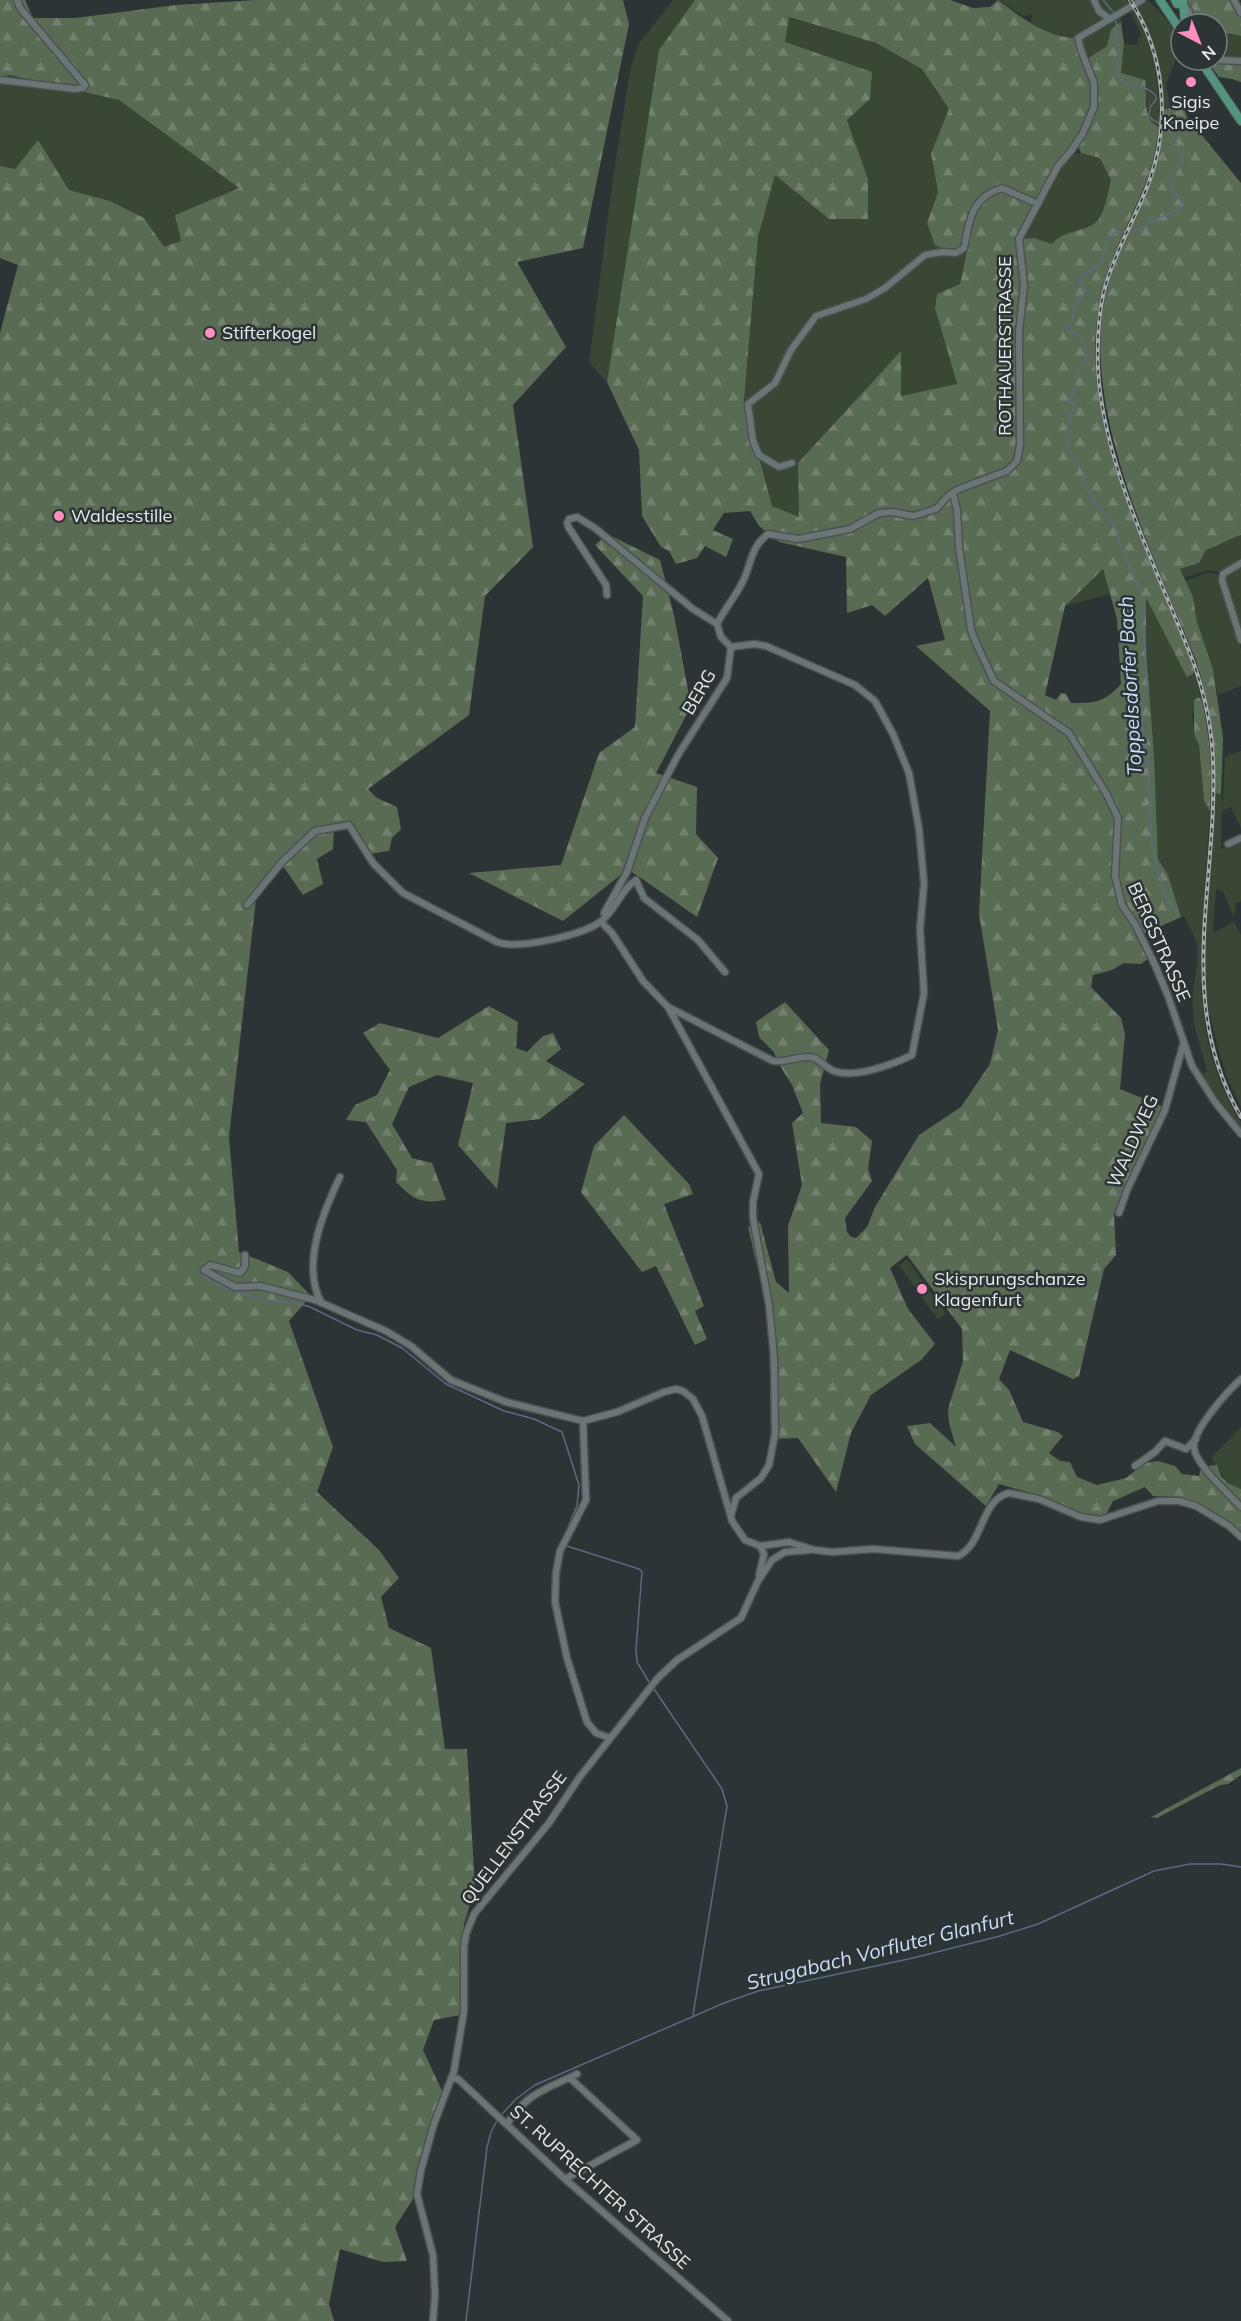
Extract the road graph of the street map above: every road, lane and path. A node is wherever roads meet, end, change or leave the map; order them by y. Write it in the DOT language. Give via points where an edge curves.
graph roads {
  1 [pos="17,0"];
  2 [pos="1094,0"];
  3 [pos="1142,0"];
  4 [pos="1160,0"];
  5 [pos="1234,0"];
  6 [pos="1169,13"];
  7 [pos="1241,13"];
  8 [pos="1110,19"];
  9 [pos="1208,72"];
  10 [pos="0,80"];
  11 [pos="1241,121"];
  12 [pos="1038,204"];
  13 [pos="792,463"];
  14 [pos="953,494"];
  15 [pos="1241,563"];
  16 [pos="608,595"];
  17 [pos="717,624"];
  18 [pos="1241,640"];
  19 [pos="731,647"];
  20 [pos="1241,838"];
  21 [pos="1228,844"];
  22 [pos="247,905"];
  23 [pos="601,922"];
  24 [pos="725,972"];
  25 [pos="668,1007"];
  26 [pos="1183,1045"];
  27 [pos="1241,1134"];
  28 [pos="340,1177"];
  29 [pos="1119,1213"];
  30 [pos="245,1255"];
  31 [pos="321,1303"];
  32 [pos="1241,1379"];
  33 [pos="594,1419"];
  34 [pos="582,1421"];
  35 [pos="584,1431"];
  36 [pos="1196,1439"];
  37 [pos="1186,1449"];
  38 [pos="1196,1452"];
  39 [pos="1136,1466"];
  40 [pos="1241,1507"];
  41 [pos="731,1516"];
  42 [pos="1241,1538"];
  43 [pos="760,1546"];
  44 [pos="814,1550"];
  45 [pos="758,1581"];
  46 [pos="610,1738"];
  47 [pos="451,2078"];
  48 [pos="506,2123"];
  49 [pos="565,2179"];
  50 [pos="433,2321"];
  51 [pos="728,2321"];
  1 -- 10 [label="street" via="84,85 75,89"];
  2 -- 8 [label="street" via="1099,11"];
  3 -- 8 [label="street"];
  4 -- 6 [label="main road"];
  5 -- 7 [label="street"];
  8 -- 12 [label="street, ROTHAUERSTRASSE" via="1078,38 1094,83 1094,107 1083,133 1058,166"];
  9 -- 11 [label="main road"];
  12 -- 13 [label="street" via="1002,188 994,190 974,207 964,249 925,255 866,299 816,316 791,350 775,383 748,404 753,441 759,454 779,467"];
  12 -- 14 [label="street, ROTHAUERSTRASSE" via="1019,239 1024,285 1019,332 1017,461 1007,471"];
  14 -- 17 [label="street" via="936,509 913,516 879,513 850,529 798,539 768,534 758,541 744,580"];
  14 -- 26 [label="street, BERGSTRASSE" via="971,630 978,647 994,681 1069,733 1107,795 1118,818 1115,876 1122,905 1135,924 1168,996"];
  15 -- 18 [label="street" via="1223,574 1222,580"];
  16 -- 17 [label="street" via="606,585 572,535 569,519 577,517 595,528 693,609"];
  17 -- 19 [label="street" via="721,637"];
  19 -- 23 [label="street, BERG" via="728,678 678,755 645,818 627,872"];
  19 -- 25 [label="street" via="766,646 855,685 875,701 909,773 920,830 924,993 912,1055 885,1066 847,1073 834,1071 815,1058 773,1061"];
  20 -- 21 [label="street"];
  22 -- 23 [label="street" via="282,862 315,831 349,825 373,863 403,893 504,945 537,943"];
  23 -- 24 [label="street" via="636,880 644,898 698,940"];
  23 -- 25 [label="street" via="643,981"];
  25 -- 41 [label="street" via="759,1174 753,1218 770,1305 775,1434 769,1465 736,1498"];
  26 -- 27 [label="street, BERGSTRASSE" via="1198,1076"];
  26 -- 29 [label="street, WALDWEG" via="1165,1110"];
  28 -- 31 [label="street" via="316,1235 315,1291"];
  30 -- 31 [label="street" via="240,1273 210,1265 204,1270 235,1287 260,1286"];
  31 -- 34 [label="street" via="399,1338 441,1374 473,1390"];
  32 -- 36 [label="street" via="1220,1399"];
  33 -- 34 [label="street"];
  33 -- 35 [label="street"];
  33 -- 41 [label="street" via="664,1392 687,1392 704,1423"];
  34 -- 35 [label="street"];
  35 -- 46 [label="street" via="586,1500 560,1551 555,1602 587,1722 596,1733"];
  36 -- 37 [label="street"];
  36 -- 38 [label="street"];
  37 -- 38 [label="street"];
  37 -- 39 [label="street" via="1165,1441"];
  38 -- 40 [label="street" via="1207,1471"];
  41 -- 43 [label="street" via="739,1534"];
  42 -- 44 [label="street" via="1196,1506 1179,1501 1158,1501 1109,1519 1091,1520 1009,1492 996,1500 973,1542 958,1557 873,1549"];
  43 -- 44 [label="street" via="789,1542"];
  43 -- 45 [label="street, QUELLENSTRASSE" via="764,1554"];
  44 -- 45 [label="street, QUELLENSTRASSE" via="779,1555"];
  45 -- 46 [label="street, QUELLENSTRASSE" via="741,1618 678,1660 657,1679"];
  46 -- 47 [label="street, QUELLENSTRASSE" via="549,1823 474,1914 464,1947 464,2011"];
  47 -- 48 [label="street, ST. RUPRECHTER STRASSE" via="458,2079"];
  47 -- 50 [label="street, QUELLENSTRASSE" via="434,2124 417,2194 433,2255"];
  48 -- 49 [label="street, ST. RUPRECHTER STRASSE"];
  48 -- 49 [label="street" via="527,2099 574,2076 637,2140"];
  49 -- 51 [label="street, ST. RUPRECHTER STRASSE"];
}
